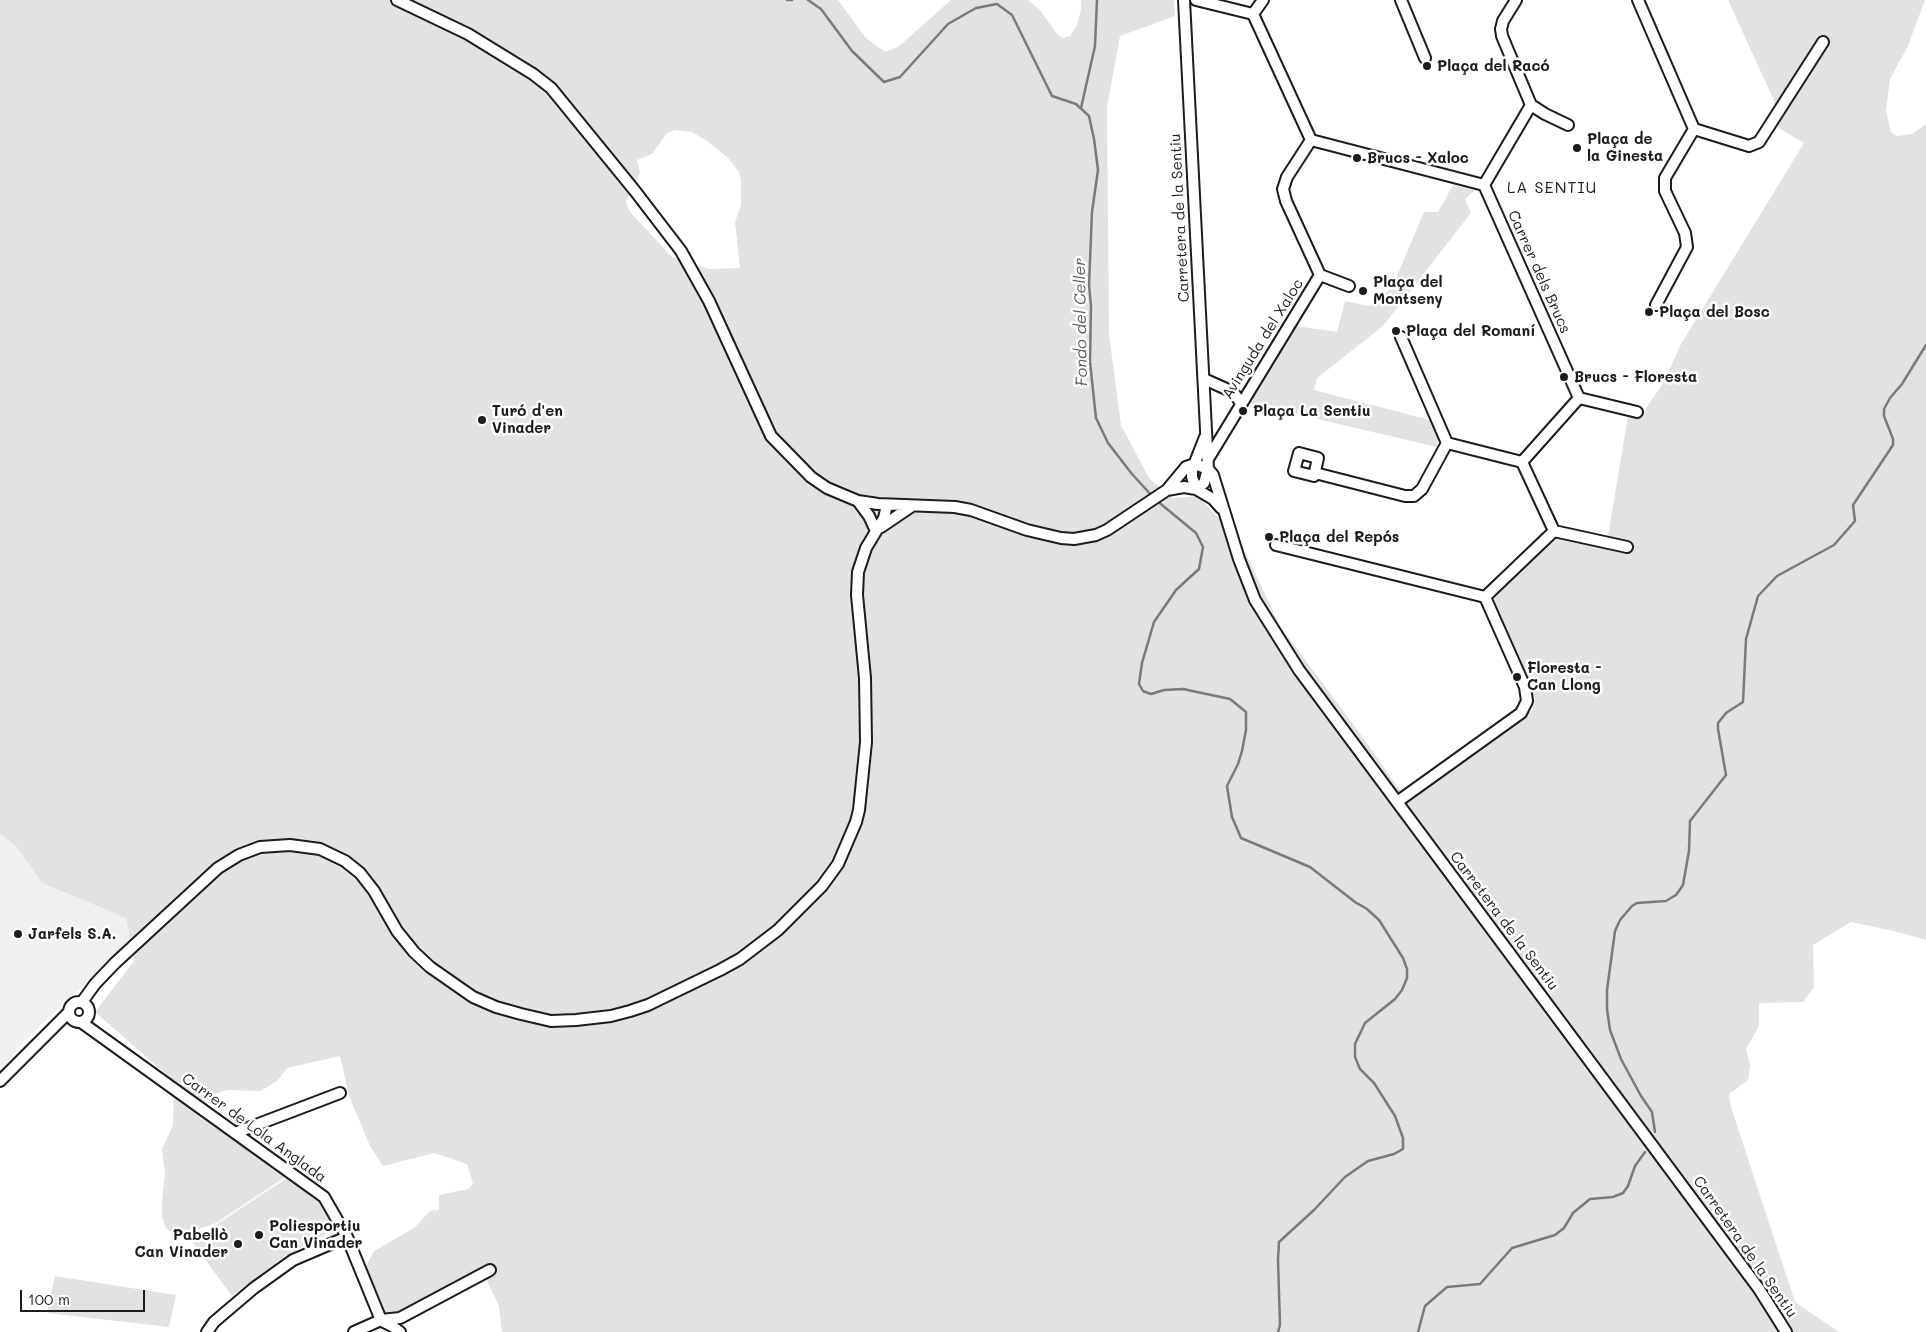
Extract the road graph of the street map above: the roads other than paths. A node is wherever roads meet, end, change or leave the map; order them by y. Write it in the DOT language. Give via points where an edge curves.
graph roads {
  1 [pos="398,0"];
  2 [pos="1184,0"];
  3 [pos="1196,0"];
  4 [pos="1263,0"];
  5 [pos="1401,0"];
  6 [pos="1516,0"];
  7 [pos="1638,0"];
  8 [pos="1253,14"];
  9 [pos="1823,42"];
  10 [pos="1426,58"];
  11 [pos="1532,105"];
  12 [pos="1568,125"];
  13 [pos="1694,129"];
  14 [pos="1311,140"];
  15 [pos="1484,185"];
  16 [pos="1320,275"];
  17 [pos="1349,286"];
  18 [pos="1656,305"];
  19 [pos="1401,337"];
  20 [pos="1204,379"];
  21 [pos="1252,386"];
  22 [pos="1233,392"];
  23 [pos="1579,398"];
  24 [pos="1242,403"];
  25 [pos="1637,412"];
  26 [pos="1206,434"];
  27 [pos="1447,443"];
  28 [pos="1522,462"];
  29 [pos="1194,464"];
  30 [pos="1210,467"];
  31 [pos="1315,473"];
  32 [pos="1196,489"];
  33 [pos="1164,492"];
  34 [pos="858,501"];
  35 [pos="882,504"];
  36 [pos="912,506"];
  37 [pos="1224,514"];
  38 [pos="876,531"];
  39 [pos="1554,532"];
  40 [pos="1276,545"];
  41 [pos="1627,548"];
  42 [pos="1485,597"];
  43 [pos="1397,802"];
  44 [pos="82,1002"];
  45 [pos="68,1013"];
  46 [pos="81,1022"];
  47 [pos="0,1081"];
  48 [pos="340,1093"];
  49 [pos="235,1133"];
  50 [pos="347,1237"];
  51 [pos="490,1270"];
  52 [pos="381,1320"];
  53 [pos="208,1332"];
  54 [pos="354,1332"];
  55 [pos="400,1332"];
  56 [pos="1786,1332"];
  1 -- 34 [label="street" via="468,34 551,88 681,251 709,301 771,436 811,477 827,488"];
  2 -- 20 [label="street, Carretera de la Sentiu"];
  3 -- 8 [label="street"];
  4 -- 8 [label="street"];
  5 -- 10 [label="street"];
  6 -- 11 [label="street" via="1503,21 1502,36"];
  7 -- 13 [label="street"];
  8 -- 14 [label="street"];
  9 -- 13 [label="street" via="1759,142 1749,146"];
  11 -- 12 [label="street"];
  11 -- 15 [label="street"];
  13 -- 18 [label="street" via="1665,178 1664,191 1685,234 1687,247"];
  14 -- 15 [label="street"];
  14 -- 16 [label="street, Avinguda del Xaloc" via="1283,189"];
  15 -- 23 [label="street, Carrer dels Brucs"];
  16 -- 17 [label="street"];
  16 -- 21 [label="street, Avinguda del Xaloc"];
  19 -- 27 [label="street"];
  20 -- 22 [label="street"];
  20 -- 26 [label="street, Carretera de la Sentiu"];
  21 -- 22 [label="street"];
  21 -- 24 [label="street, Avinguda del Xaloc"];
  22 -- 24 [label="street"];
  23 -- 25 [label="street"];
  23 -- 28 [label="street"];
  24 -- 30 [label="street, Avinguda del Xaloc" via="1217,445"];
  26 -- 29 [label="street"];
  26 -- 30 [label="street"];
  27 -- 28 [label="street"];
  27 -- 31 [label="street" via="1422,489 1414,496"];
  28 -- 39 [label="street"];
  29 -- 30 [label="street"];
  29 -- 32 [label="street" via="1192,477"];
  29 -- 33 [label="street" via="1186,468"];
  30 -- 32 [label="street" via="1204,483"];
  30 -- 37 [label="street, Carretera de la Sentiu"];
  32 -- 33 [label="street"];
  32 -- 37 [label="street" via="1213,499"];
  33 -- 36 [label="street" via="1102,532 1074,539 1027,530 971,510"];
  34 -- 35 [label="street"];
  34 -- 38 [label="street"];
  35 -- 36 [label="street"];
  35 -- 38 [label="street" via="884,518"];
  36 -- 38 [label="street"];
  37 -- 43 [label="street, Carretera de la Sentiu" via="1255,600 1299,670"];
  38 -- 44 [label="street" via="860,560 856,595 865,678 866,742 856,822 838,864 817,892 778,930 727,966 648,1005 611,1016 551,1020 521,1014 473,997 430,967 398,931 360,873 345,861 320,849 290,845 260,848 239,855 218,868 115,963"];
  39 -- 41 [label="street"];
  39 -- 42 [label="street"];
  40 -- 42 [label="street"];
  42 -- 43 [label="street" via="1525,687 1527,702 1521,713"];
  43 -- 56 [label="street, Carretera de la Sentiu" via="1759,1288"];
  44 -- 45 [label="street" via="72,1004"];
  44 -- 46 [label="street" via="89,1012"];
  45 -- 46 [label="street" via="72,1019"];
  45 -- 47 [label="street"];
  46 -- 49 [label="street, Carrer de Lola Anglada"];
  48 -- 49 [label="street"];
  49 -- 50 [label="street, Carrer de Lola Anglada" via="324,1197"];
  50 -- 52 [label="street, Carrer de Lola Anglada"];
  50 -- 53 [label="street" via="293,1260 254,1288 214,1322"];
  51 -- 52 [label="street" via="400,1318"];
  52 -- 54 [label="street"];
  52 -- 55 [label="street"];
}
